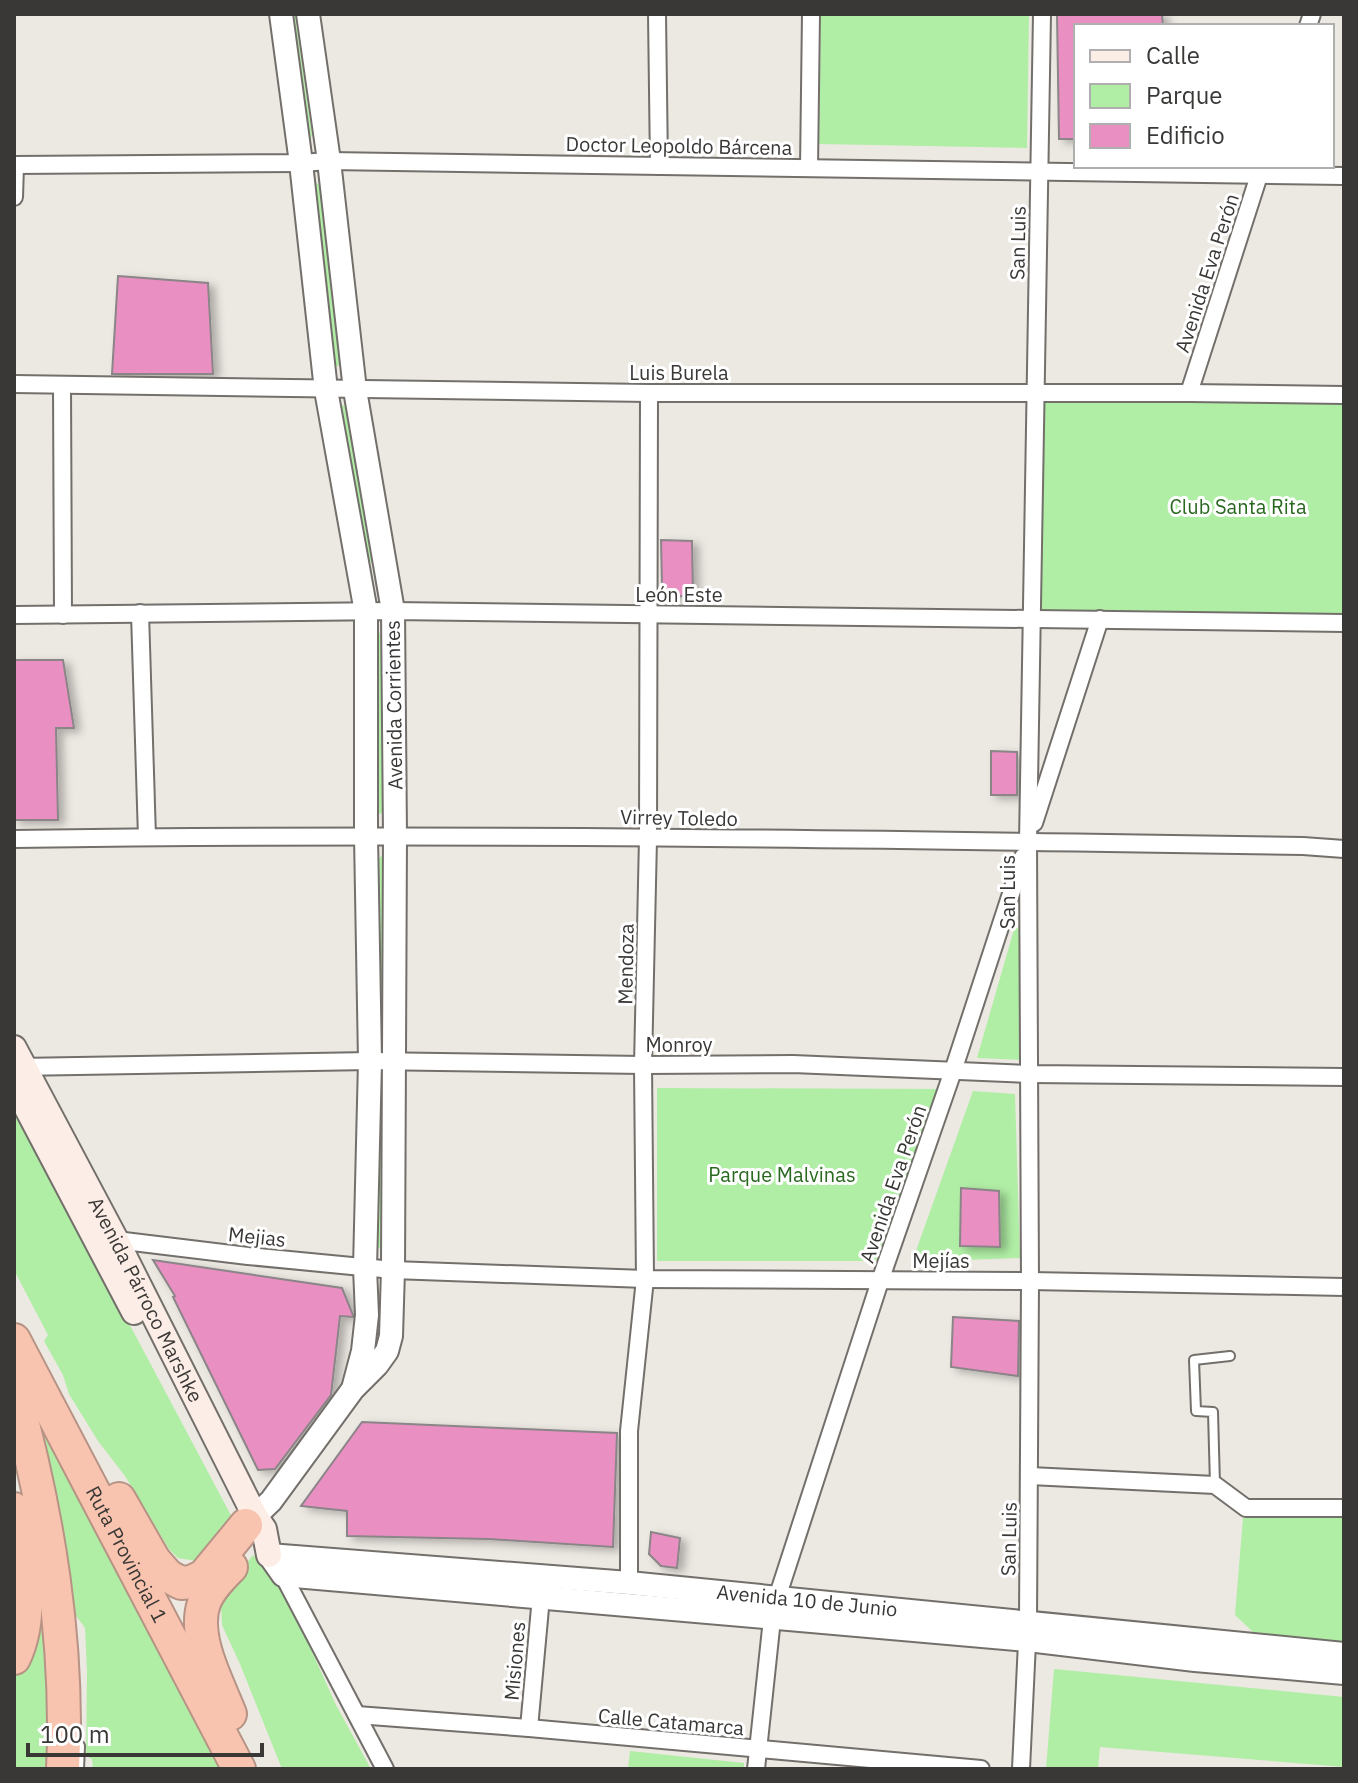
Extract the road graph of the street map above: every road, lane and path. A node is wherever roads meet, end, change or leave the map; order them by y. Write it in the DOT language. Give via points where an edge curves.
graph roads {
  1 [pos="281,14"];
  2 [pos="308,14"];
  3 [pos="657,14"];
  4 [pos="811,14"];
  5 [pos="1042,14"];
  6 [pos="329,161"];
  7 [pos="301,163"];
  8 [pos="14,165"];
  9 [pos="659,166"];
  10 [pos="809,168"];
  11 [pos="1261,170"];
  12 [pos="1040,171"];
  13 [pos="1344,176"];
  14 [pos="14,197"];
  15 [pos="14,384"];
  16 [pos="62,385"];
  17 [pos="326,390"];
  18 [pos="355,390"];
  19 [pos="649,393"];
  20 [pos="1036,393"];
  21 [pos="1189,393"];
  22 [pos="1344,395"];
  23 [pos="393,611"];
  24 [pos="366,612"];
  25 [pos="140,613"];
  26 [pos="14,615"];
  27 [pos="63,615"];
  28 [pos="649,615"];
  29 [pos="1032,619"];
  30 [pos="1100,619"];
  31 [pos="1344,623"];
  32 [pos="366,836"];
  33 [pos="395,836"];
  34 [pos="147,837"];
  35 [pos="648,838"];
  36 [pos="14,839"];
  37 [pos="1028,842"];
  38 [pos="1344,849"];
  39 [pos="370,1061"];
  40 [pos="394,1061"];
  41 [pos="643,1065"];
  42 [pos="16,1066"];
  43 [pos="953,1071"];
  44 [pos="1030,1074"];
  45 [pos="1344,1077"];
  46 [pos="116,1240"];
  47 [pos="365,1268"];
  48 [pos="393,1270"];
  49 [pos="645,1279"];
  50 [pos="880,1281"];
  51 [pos="1030,1281"];
  52 [pos="1344,1287"];
  53 [pos="14,1340"];
  54 [pos="1230,1356"];
  55 [pos="353,1389"];
  56 [pos="27,1391"];
  57 [pos="1030,1476"];
  58 [pos="1215,1485"];
  59 [pos="1344,1508"];
  60 [pos="14,1509"];
  61 [pos="260,1527"];
  62 [pos="283,1575"];
  63 [pos="629,1583"];
  64 [pos="541,1597"];
  65 [pos="775,1609"];
  66 [pos="1028,1631"];
  67 [pos="1344,1654"];
  68 [pos="14,1658"];
  69 [pos="1344,1673"];
  70 [pos="65,1713"];
  71 [pos="357,1715"];
  72 [pos="529,1728"];
  73 [pos="757,1750"];
  74 [pos="63,1769"];
  75 [pos="79,1769"];
  76 [pos="239,1769"];
  77 [pos="252,1769"];
  78 [pos="385,1769"];
  79 [pos="756,1769"];
  80 [pos="981,1769"];
  81 [pos="1021,1769"];
  1 -- 7 [label="street, Avenida Corrientes"];
  2 -- 6 [label="street, Avenida Corrientes"];
  3 -- 9 [label="street"];
  4 -- 10 [label="street"];
  5 -- 12 [label="street, San Luis"];
  6 -- 7 [label="street, Doctor Leopoldo Bárcena"];
  6 -- 9 [label="street, Doctor Leopoldo Bárcena"];
  6 -- 18 [label="street, Avenida Corrientes"];
  7 -- 8 [label="street, Doctor Leopoldo Bárcena"];
  7 -- 17 [label="street, Avenida Corrientes"];
  8 -- 14 [label="street"];
  9 -- 10 [label="street, Doctor Leopoldo Bárcena"];
  10 -- 12 [label="street, Doctor Leopoldo Bárcena"];
  11 -- 12 [label="street, Doctor Leopoldo Bárcena"];
  11 -- 13 [label="street, Doctor Leopoldo Bárcena"];
  11 -- 21 [label="street, Avenida Eva Perón"];
  12 -- 20 [label="street, San Luis"];
  15 -- 16 [label="street, Luis Burela"];
  16 -- 17 [label="street, Luis Burela"];
  16 -- 27 [label="street"];
  17 -- 18 [label="street, Luis Burela"];
  17 -- 24 [label="street, Avenida Corrientes"];
  18 -- 19 [label="street, Luis Burela"];
  18 -- 23 [label="street, Avenida Corrientes"];
  19 -- 20 [label="street, Luis Burela"];
  19 -- 28 [label="street, Mendoza"];
  20 -- 21 [label="street, Luis Burela"];
  20 -- 29 [label="street, San Luis"];
  21 -- 22 [label="street, Luis Burela"];
  23 -- 24 [label="street, León Este"];
  23 -- 28 [label="street, León Este"];
  23 -- 33 [label="street, Avenida Corrientes"];
  24 -- 25 [label="street, León Este"];
  24 -- 32 [label="street, Avenida Corrientes"];
  25 -- 27 [label="street, León Este"];
  25 -- 34 [label="street"];
  26 -- 27 [label="street, León Este"];
  28 -- 29 [label="street, León Este"];
  28 -- 35 [label="street, Mendoza"];
  29 -- 30 [label="street, León Este"];
  29 -- 37 [label="street, San Luis"];
  30 -- 31 [label="street, León Este"];
  30 -- 37 [label="street, Avenida Eva Perón"];
  32 -- 33 [label="street, Virrey Toledo"];
  32 -- 34 [label="street, Virrey Toledo"];
  32 -- 39 [label="street, Avenida Corrientes"];
  33 -- 35 [label="street, Virrey Toledo"];
  33 -- 40 [label="street, Avenida Corrientes"];
  34 -- 36 [label="street, Virrey Toledo"];
  35 -- 37 [label="street, Virrey Toledo"];
  35 -- 41 [label="street, Mendoza"];
  37 -- 38 [label="street, Virrey Toledo"];
  37 -- 43 [label="street, Avenida Eva Perón"];
  37 -- 44 [label="street, San Luis"];
  39 -- 40 [label="street, Monroy"];
  39 -- 42 [label="street, Monroy"];
  39 -- 47 [label="street, Avenida Corrientes"];
  40 -- 41 [label="street, Monroy"];
  40 -- 48 [label="street, Avenida Corrientes"];
  41 -- 43 [label="street, Monroy"];
  41 -- 49 [label="street, Mendoza"];
  42 -- 46 [label="main road, Avenida Párroco Marshke"];
  42 -- 61 [label="main road, Avenida Párroco Marshke"];
  43 -- 44 [label="street, Monroy"];
  43 -- 50 [label="street, Avenida Eva Perón"];
  44 -- 45 [label="street, Monroy"];
  44 -- 51 [label="street, San Luis"];
  46 -- 47 [label="street, Mejias"];
  46 -- 61 [label="main road, Avenida Párroco Marshke"];
  47 -- 48 [label="street, Mejias"];
  47 -- 55 [label="street, Avenida Corrientes" via="367,1315"];
  48 -- 49 [label="street, Mejías"];
  48 -- 55 [label="street, Avenida Corrientes" via="387,1351"];
  49 -- 50 [label="street, Mejías"];
  49 -- 63 [label="street, Mendoza" via="629,1431"];
  50 -- 51 [label="street, Mejías"];
  50 -- 65 [label="street, Avenida Eva Perón"];
  51 -- 52 [label="street, Mejías"];
  51 -- 57 [label="street, San Luis"];
  53 -- 56 [label="highway, Ruta Provincial 1"];
  54 -- 58 [label="lane" via="1194,1360 1196,1411 1213,1412"];
  55 -- 61 [label="street, Avenida Corrientes"];
  56 -- 61 [label="highway" via="79,1438 168,1576 181,1583 204,1576"];
  56 -- 70 [label="highway" via="62,1641"];
  56 -- 76 [label="highway, Ruta Provincial 1"];
  57 -- 58 [label="street"];
  57 -- 66 [label="street, San Luis"];
  58 -- 59 [label="street" via="1246,1508"];
  60 -- 68 [label="highway" via="26,1613"];
  61 -- 62 [label="street, Avenida Párroco Marshke"];
  61 -- 63 [label="street, Avenida 10 de Junio"];
  61 -- 77 [label="highway" via="204,1602 201,1629"];
  62 -- 64 [label="street, Avenida 10 de Junio"];
  62 -- 71 [label="street, Avenida Párroco Marshke"];
  63 -- 65 [label="street, Avenida 10 de Junio"];
  64 -- 65 [label="street, Avenida 10 de Junio"];
  64 -- 72 [label="street, Misiones"];
  65 -- 66 [label="street, Avenida 10 de Junio"];
  65 -- 73 [label="street, Avenida Eva Perón"];
  66 -- 67 [label="street, Avenida 10 de Junio"];
  66 -- 69 [label="street, Avenida 10 de Junio" via="1195,1660"];
  66 -- 81 [label="street, San Luis"];
  70 -- 74 [label="highway"];
  70 -- 75 [label="lane" via="80,1746"];
  71 -- 72 [label="street, Calle Catamarca"];
  71 -- 78 [label="street, Avenida Párroco Marshke"];
  72 -- 73 [label="street, Calle Catamarca"];
  73 -- 79 [label="street, Avenida Eva Perón"];
  73 -- 80 [label="street, Calle Catamarca"];
}
